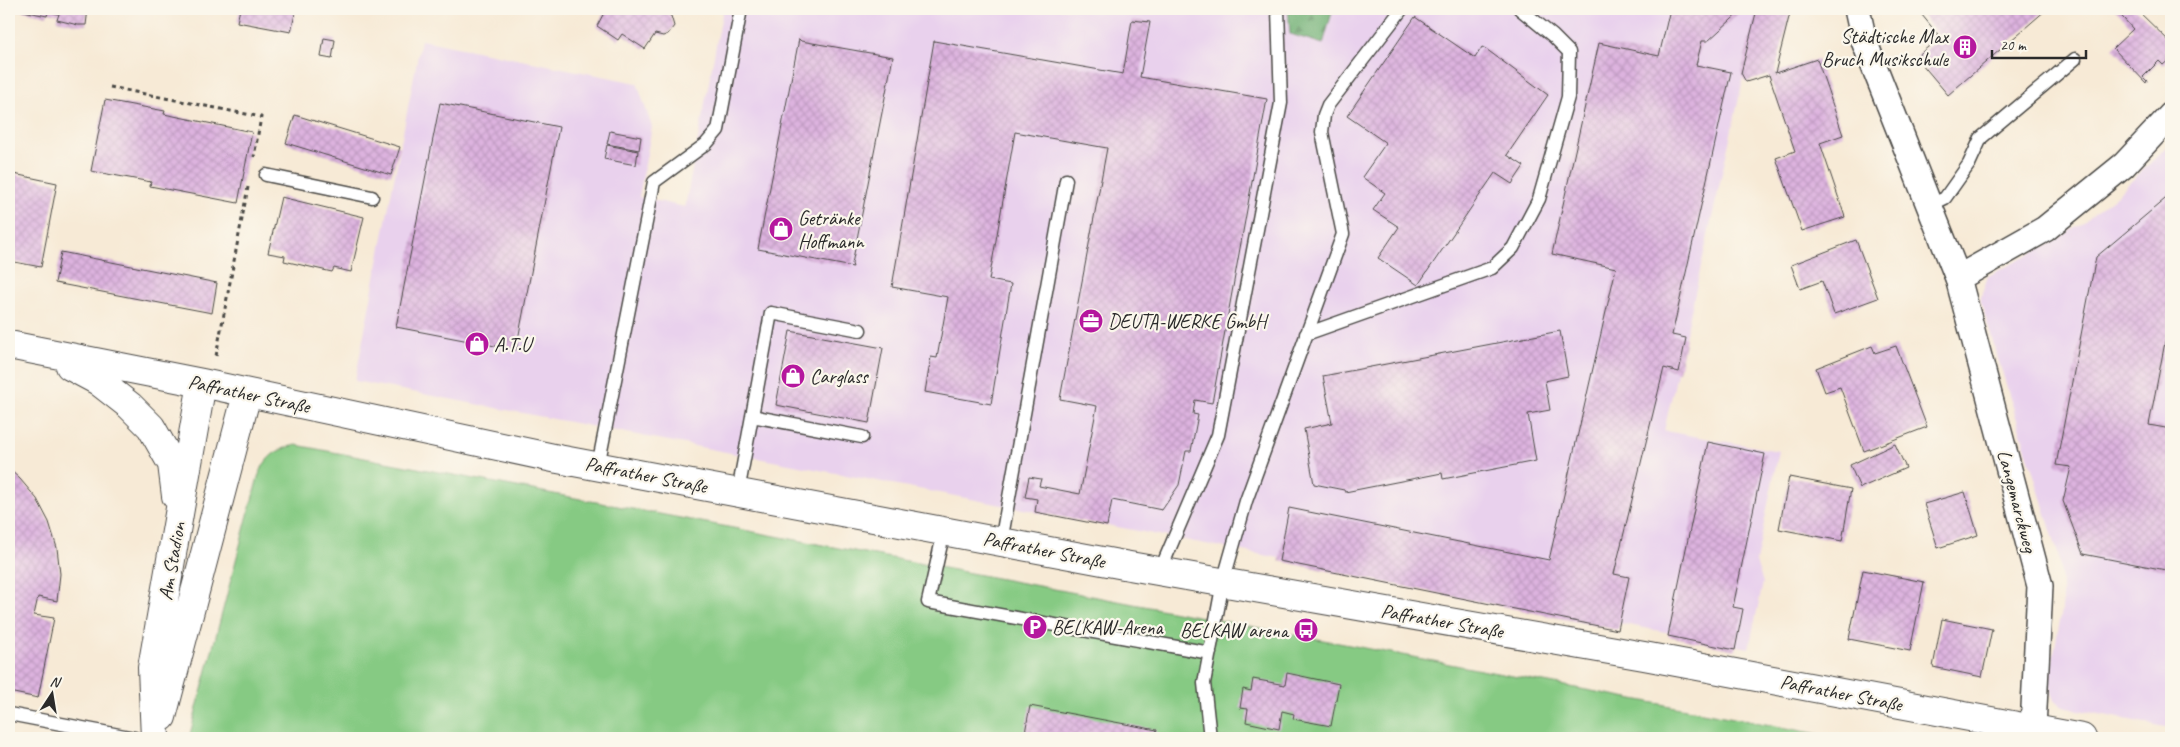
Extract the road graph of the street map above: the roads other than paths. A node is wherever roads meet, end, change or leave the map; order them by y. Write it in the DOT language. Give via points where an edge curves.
graph roads {
  1 [pos="741,9"];
  2 [pos="1278,9"];
  3 [pos="1402,9"];
  4 [pos="1520,9"];
  5 [pos="1857,9"];
  6 [pos="2075,59"];
  7 [pos="2171,115"];
  8 [pos="266,175"];
  9 [pos="1066,180"];
  10 [pos="372,197"];
  11 [pos="1929,206"];
  12 [pos="1958,278"];
  13 [pos="860,330"];
  14 [pos="1306,334"];
  15 [pos="9,345"];
  16 [pos="44,353"];
  17 [pos="206,385"];
  18 [pos="247,394"];
  19 [pos="752,416"];
  20 [pos="862,437"];
  21 [pos="598,466"];
  22 [pos="738,492"];
  23 [pos="179,521"];
  24 [pos="944,531"];
  25 [pos="1001,542"];
  26 [pos="1160,571"];
  27 [pos="1222,582"];
  28 [pos="1210,653"];
  29 [pos="9,714"];
  30 [pos="2033,728"];
  31 [pos="135,738"];
  32 [pos="156,738"];
  33 [pos="1210,738"];
  34 [pos="2082,738"];
  1 -- 21 [label="lane" via="718,130 706,144 654,182"];
  2 -- 26 [label="lane" via="1281,103 1218,435"];
  3 -- 14 [label="lane" via="1328,105 1324,115 1322,132 1343,234"];
  4 -- 14 [label="lane" via="1569,52 1568,97 1539,198 1513,248 1492,268"];
  5 -- 11 [label="street, Langemarckweg" via="1864,41"];
  6 -- 11 [label="lane" via="1980,138 1970,164 1944,198"];
  7 -- 12 [label="street" via="2124,165 2045,228"];
  8 -- 10 [label="lane"];
  9 -- 25 [label="lane"];
  11 -- 12 [label="street, Langemarckweg"];
  12 -- 30 [label="street, Langemarckweg" via="2040,586"];
  13 -- 19 [label="lane" via="771,312"];
  14 -- 27 [label="lane" via="1246,501"];
  15 -- 16 [label="street, Paffrather Straße"];
  16 -- 17 [label="street, Paffrather Straße"];
  16 -- 23 [label="street" via="98,381 151,427 172,464"];
  17 -- 18 [label="street, Paffrather Straße"];
  17 -- 23 [label="street, Am Stadion"];
  18 -- 21 [label="street, Paffrather Straße"];
  18 -- 32 [label="street, Am Stadion"];
  19 -- 20 [label="lane"];
  19 -- 22 [label="lane"];
  21 -- 22 [label="street, Paffrather Straße"];
  22 -- 24 [label="street, Paffrather Straße"];
  23 -- 32 [label="street, Am Stadion" via="152,668"];
  24 -- 25 [label="street, Paffrather Straße"];
  24 -- 28 [label="lane" via="928,602"];
  25 -- 26 [label="street, Paffrather Straße"];
  26 -- 27 [label="street, Paffrather Straße"];
  27 -- 28 [label="lane"];
  27 -- 30 [label="street, Paffrather Straße"];
  28 -- 33 [label="lane" via="1204,683"];
  29 -- 31 [label="lane"];
  30 -- 34 [label="street, Paffrather Straße"];
}
